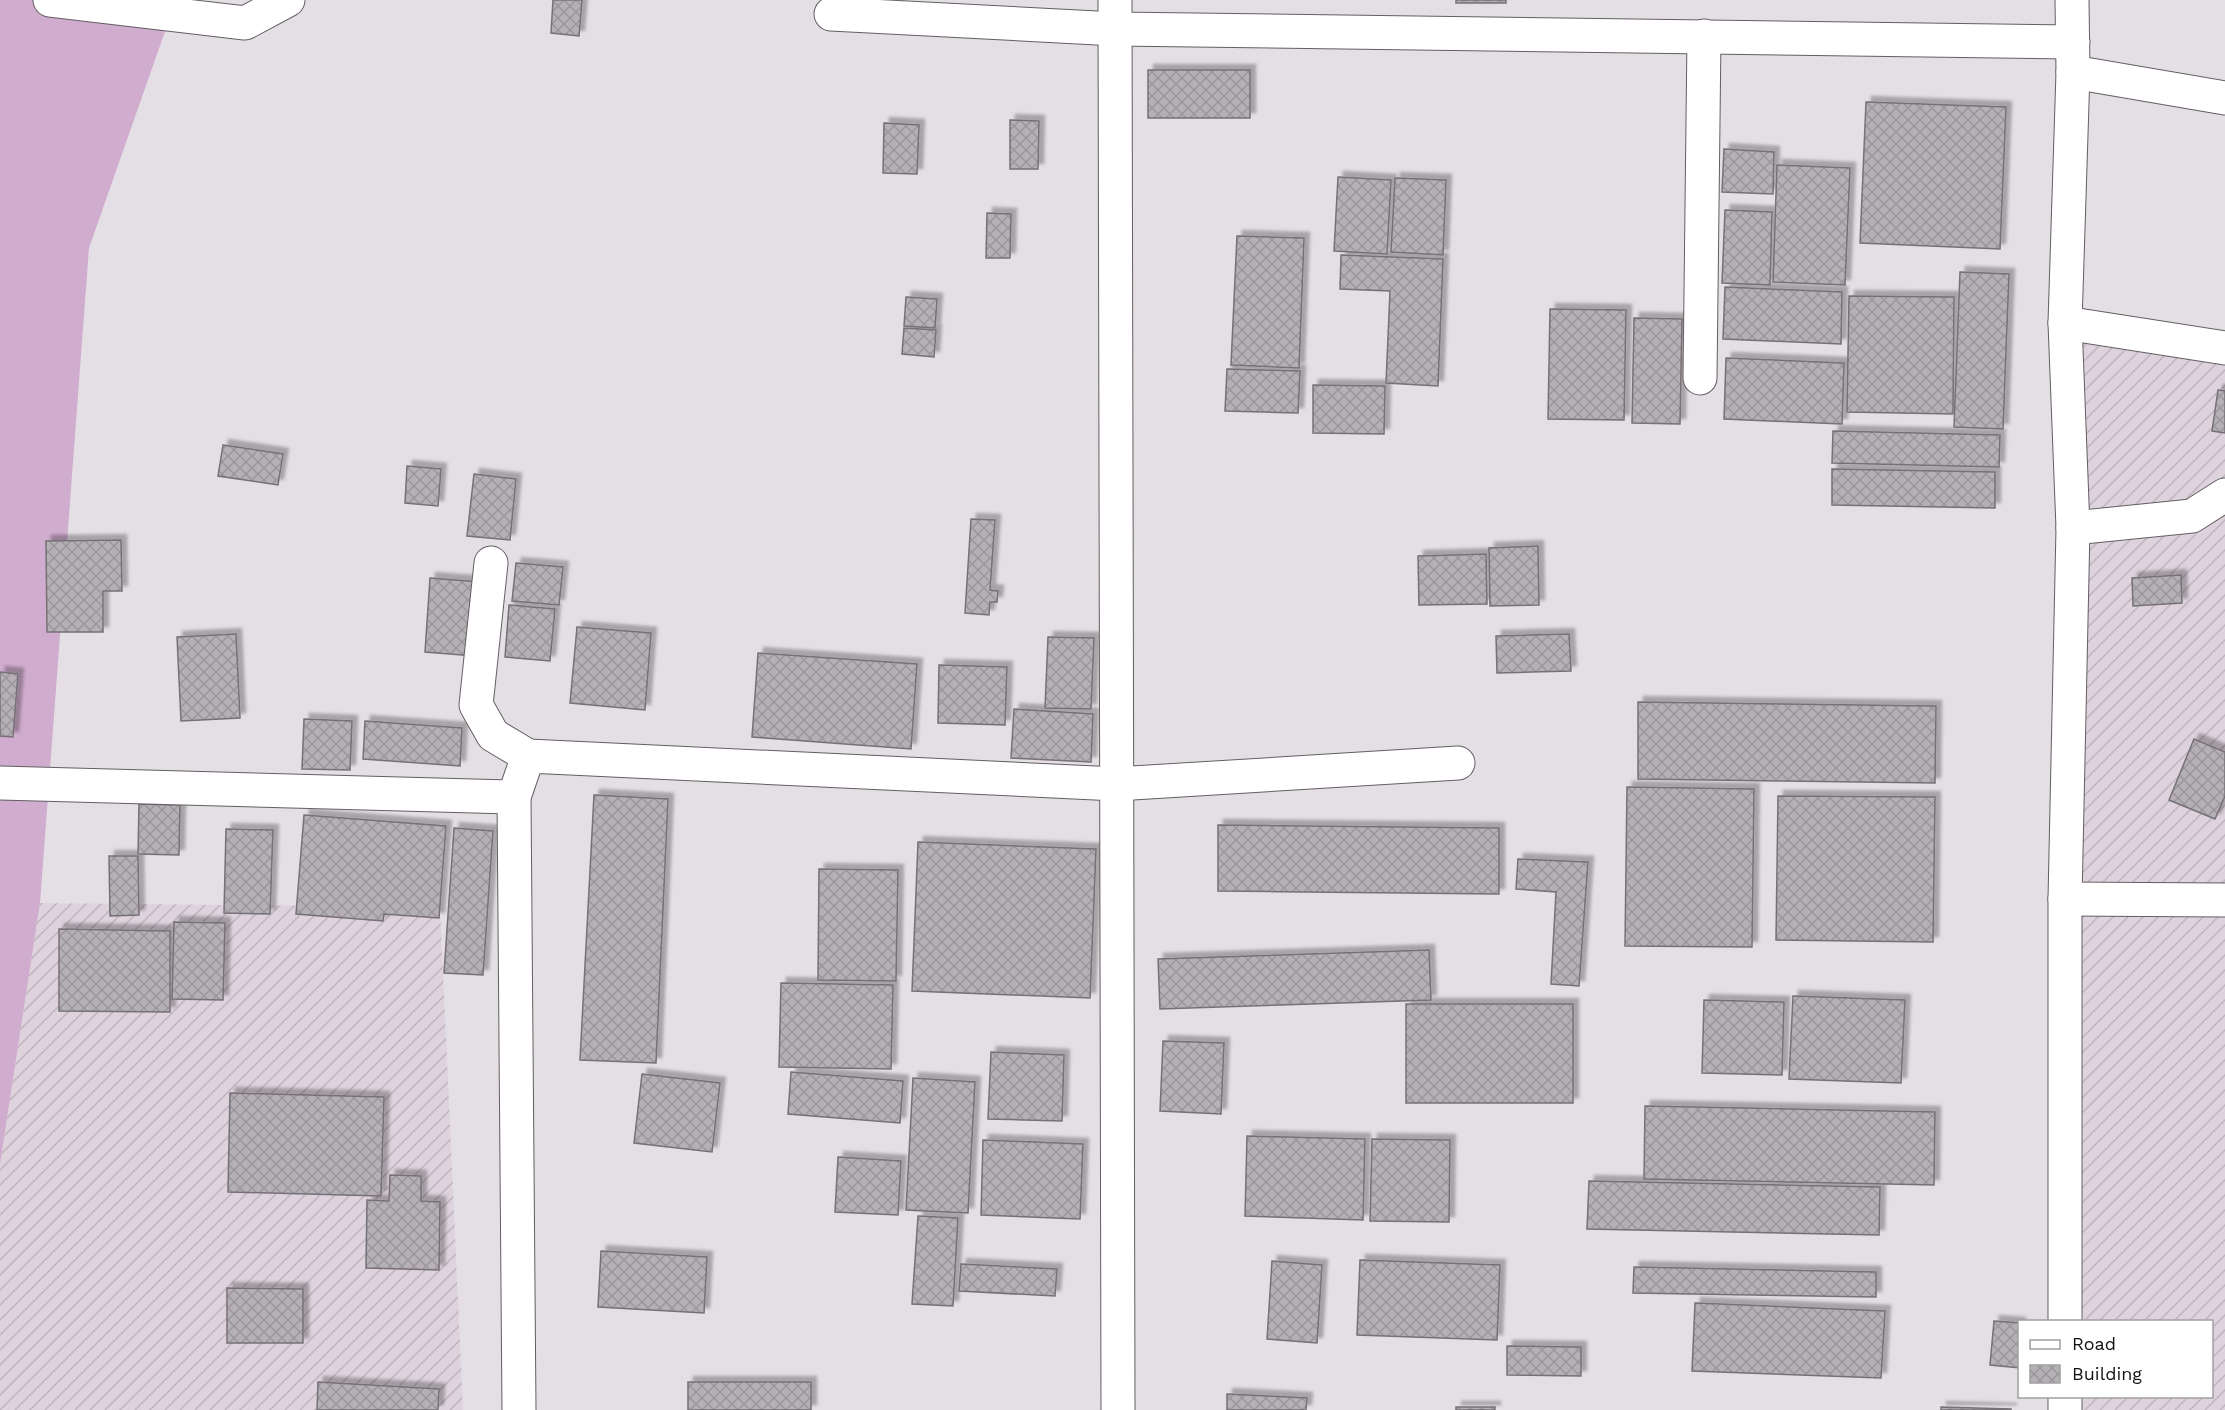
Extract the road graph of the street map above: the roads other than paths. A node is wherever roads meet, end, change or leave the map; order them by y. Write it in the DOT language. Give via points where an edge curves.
graph roads {
  1 [pos="50,0"];
  2 [pos="288,0"];
  3 [pos="2072,0"];
  4 [pos="831,14"];
  5 [pos="1115,14"];
  6 [pos="1704,36"];
  7 [pos="2073,57"];
  8 [pos="2225,98"];
  9 [pos="2065,323"];
  10 [pos="2225,348"];
  11 [pos="1700,378"];
  12 [pos="2225,495"];
  13 [pos="2073,528"];
  14 [pos="491,563"];
  15 [pos="528,756"];
  16 [pos="1458,763"];
  17 [pos="0,783"];
  18 [pos="1116,784"];
  19 [pos="514,797"];
  20 [pos="2065,899"];
  21 [pos="2225,900"];
  22 [pos="2065,1320"];
  23 [pos="519,1410"];
  24 [pos="1118,1410"];
  1 -- 2 [label="street" via="245,23"];
  3 -- 7 [label="street"];
  4 -- 5 [label="street"];
  5 -- 6 [label="street"];
  5 -- 18 [label="street"];
  6 -- 7 [label="street"];
  6 -- 11 [label="street"];
  7 -- 8 [label="street"];
  7 -- 9 [label="street"];
  9 -- 10 [label="street"];
  9 -- 13 [label="street"];
  12 -- 13 [label="street" via="2192,516"];
  13 -- 20 [label="street"];
  14 -- 15 [label="street" via="476,705 493,735"];
  15 -- 18 [label="street"];
  15 -- 19 [label="street"];
  16 -- 18 [label="street"];
  17 -- 19 [label="street"];
  18 -- 24 [label="street"];
  19 -- 23 [label="street"];
  20 -- 21 [label="street"];
  20 -- 22 [label="street"];
}
